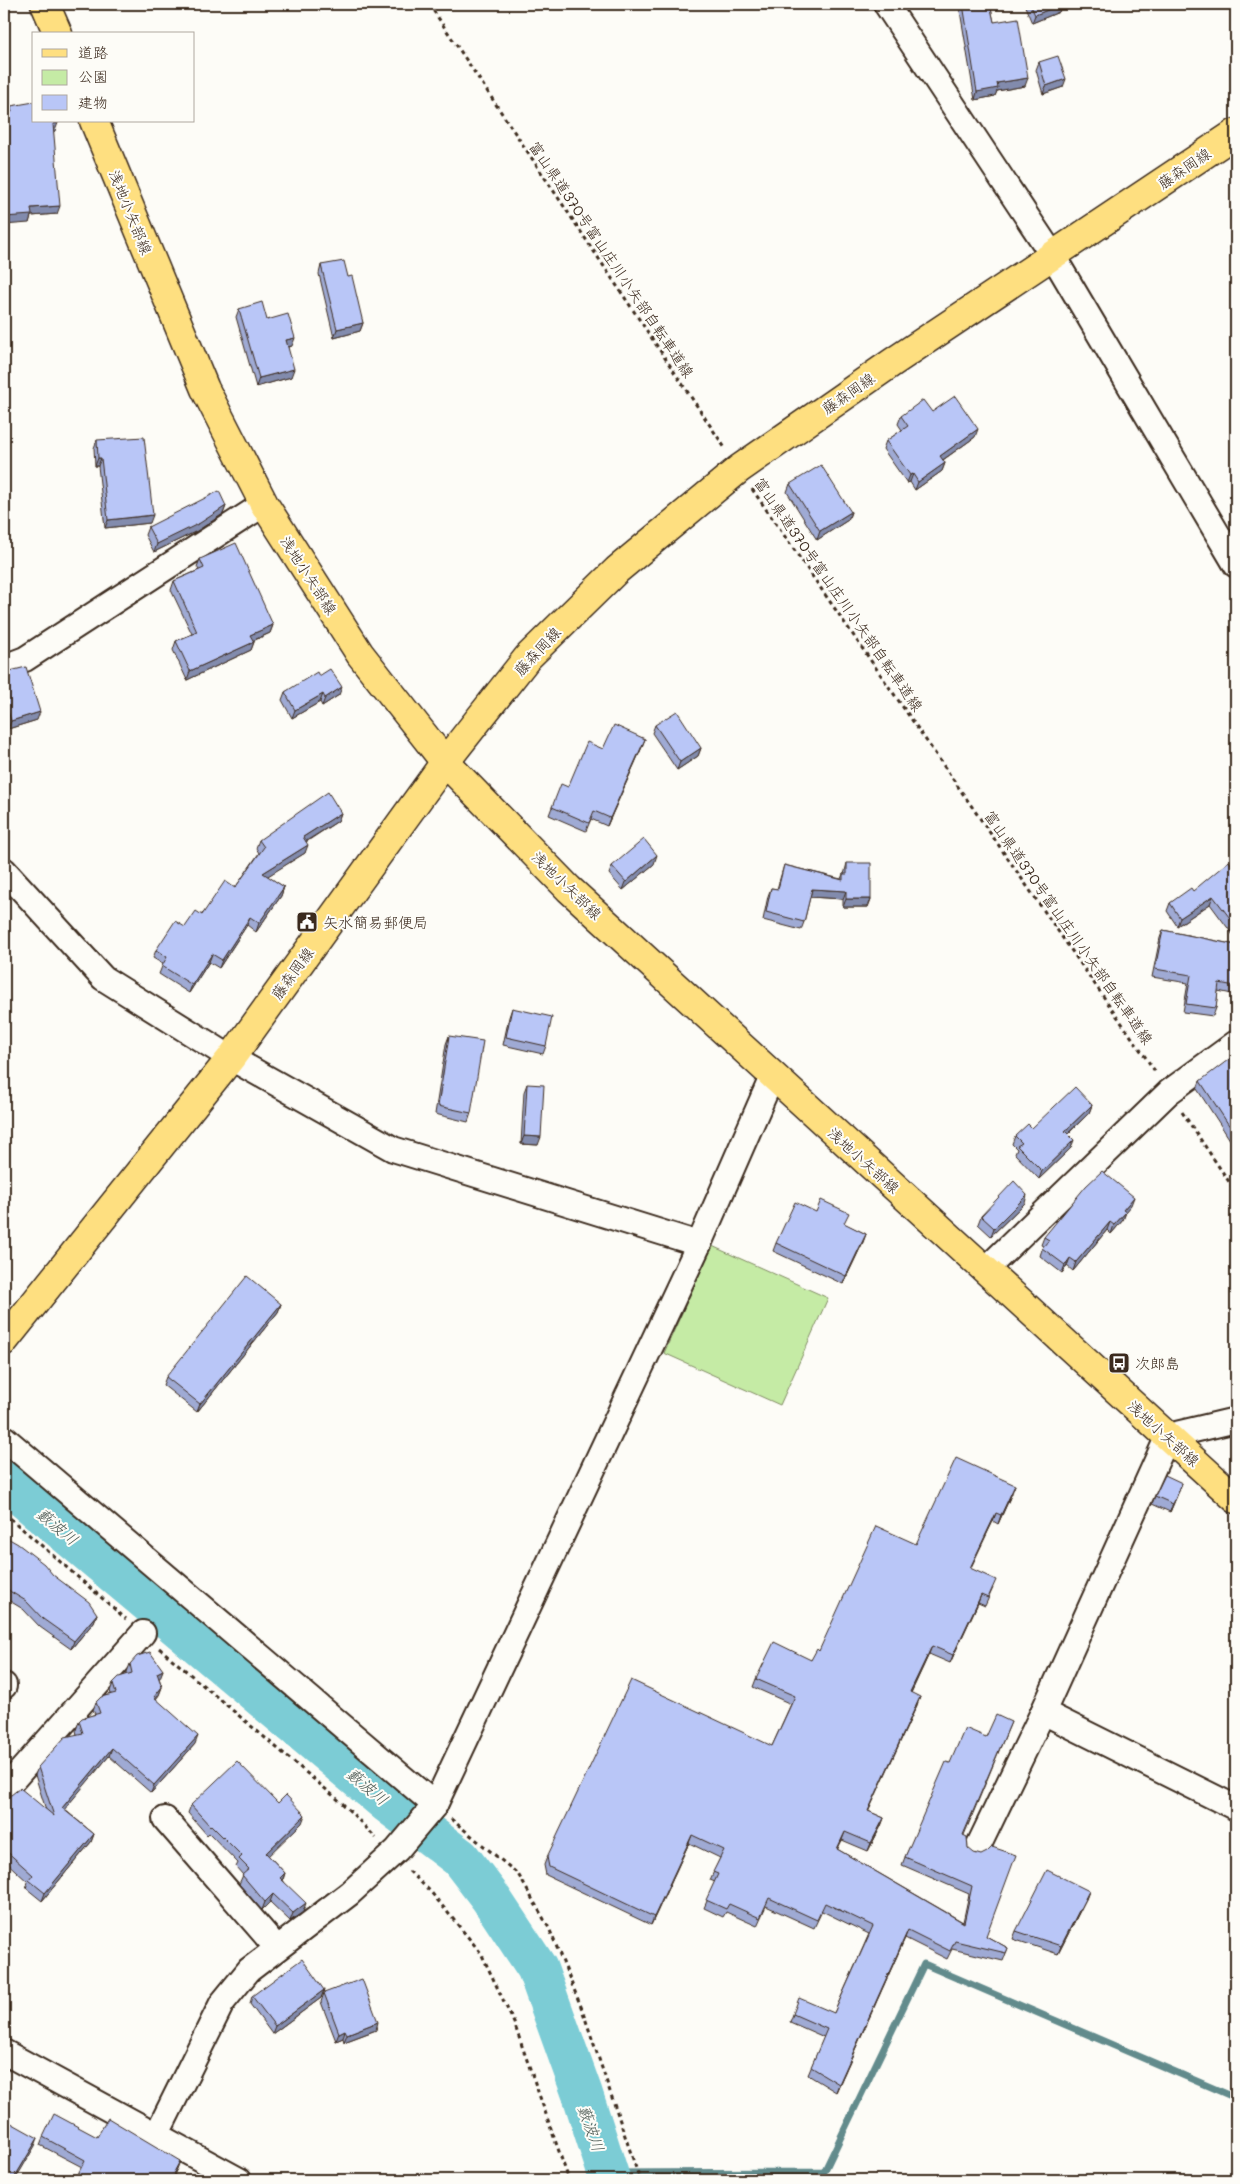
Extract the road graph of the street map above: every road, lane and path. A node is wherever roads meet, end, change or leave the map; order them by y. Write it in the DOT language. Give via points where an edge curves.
graph roads {
  1 [pos="45,4"];
  2 [pos="429,4"];
  3 [pos="886,4"];
  4 [pos="57,32"];
  5 [pos="94,122"];
  6 [pos="1236,133"];
  7 [pos="1053,256"];
  8 [pos="738,469"];
  9 [pos="264,504"];
  10 [pos="1236,565"];
  11 [pos="4,667"];
  12 [pos="446,762"];
  13 [pos="4,870"];
  14 [pos="1236,1043"];
  15 [pos="231,1058"];
  16 [pos="772,1077"];
  17 [pos="1169,1092"];
  18 [pos="1236,1192"];
  19 [pos="699,1244"];
  20 [pos="985,1270"];
  21 [pos="4,1341"];
  22 [pos="1236,1420"];
  23 [pos="1168,1436"];
  24 [pos="4,1438"];
  25 [pos="1236,1499"];
  26 [pos="4,1513"];
  27 [pos="143,1633"];
  28 [pos="1043,1712"];
  29 [pos="4,1790"];
  30 [pos="435,1805"];
  31 [pos="1236,1808"];
  32 [pos="165,1819"];
  33 [pos="977,1849"];
  34 [pos="394,1852"];
  35 [pos="277,1948"];
  36 [pos="4,2052"];
  37 [pos="156,2136"];
  38 [pos="203,2172"];
  39 [pos="239,2180"];
  40 [pos="569,2180"];
  41 [pos="640,2180"];
  1 -- 4 [label="main road"];
  2 -- 8 [label="path, 富山県道370号富山庄川小矢部自転車道線"];
  3 -- 7 [label="street"];
  5 -- 9 [label="main road, 浅地小矢部線" via="205,389"];
  6 -- 7 [label="main road, 藤森岡線"];
  7 -- 8 [label="main road, 藤森岡線"];
  7 -- 10 [label="street"];
  8 -- 12 [label="main road, 藤森岡線" via="617,570 528,658"];
  8 -- 17 [label="path, 富山県道370号富山庄川小矢部自転車道線"];
  9 -- 11 [label="street" via="25,659"];
  9 -- 12 [label="main road, 浅地小矢部線" via="360,654"];
  12 -- 15 [label="main road, 藤森岡線"];
  12 -- 16 [label="main road, 浅地小矢部線" via="569,890"];
  13 -- 15 [label="street" via="103,978"];
  14 -- 17 [label="street"];
  15 -- 19 [label="street" via="393,1149"];
  15 -- 21 [label="main road, 藤森岡線"];
  16 -- 19 [label="street"];
  16 -- 20 [label="main road, 浅地小矢部線"];
  17 -- 18 [label="path, 富山県道370号富山庄川小矢部自転車道線"];
  17 -- 20 [label="street"];
  19 -- 30 [label="street"];
  20 -- 23 [label="main road, 浅地小矢部線"];
  22 -- 23 [label="street"];
  23 -- 25 [label="main road, 浅地小矢部線"];
  23 -- 28 [label="street"];
  24 -- 30 [label="street"];
  26 -- 27 [label="path"];
  27 -- 29 [label="street"];
  27 -- 34 [label="path" via="342,1803"];
  28 -- 31 [label="street"];
  28 -- 33 [label="street"];
  30 -- 34 [label="street"];
  30 -- 41 [label="path" via="518,1874 549,1928 582,2009"];
  32 -- 35 [label="street"];
  34 -- 35 [label="street" via="350,1893"];
  34 -- 40 [label="path" via="481,1953 514,2023"];
  35 -- 37 [label="street" via="249,1970 222,2003"];
  36 -- 37 [label="street"];
  37 -- 38 [label="street"];
  38 -- 39 [label="street"];
}
